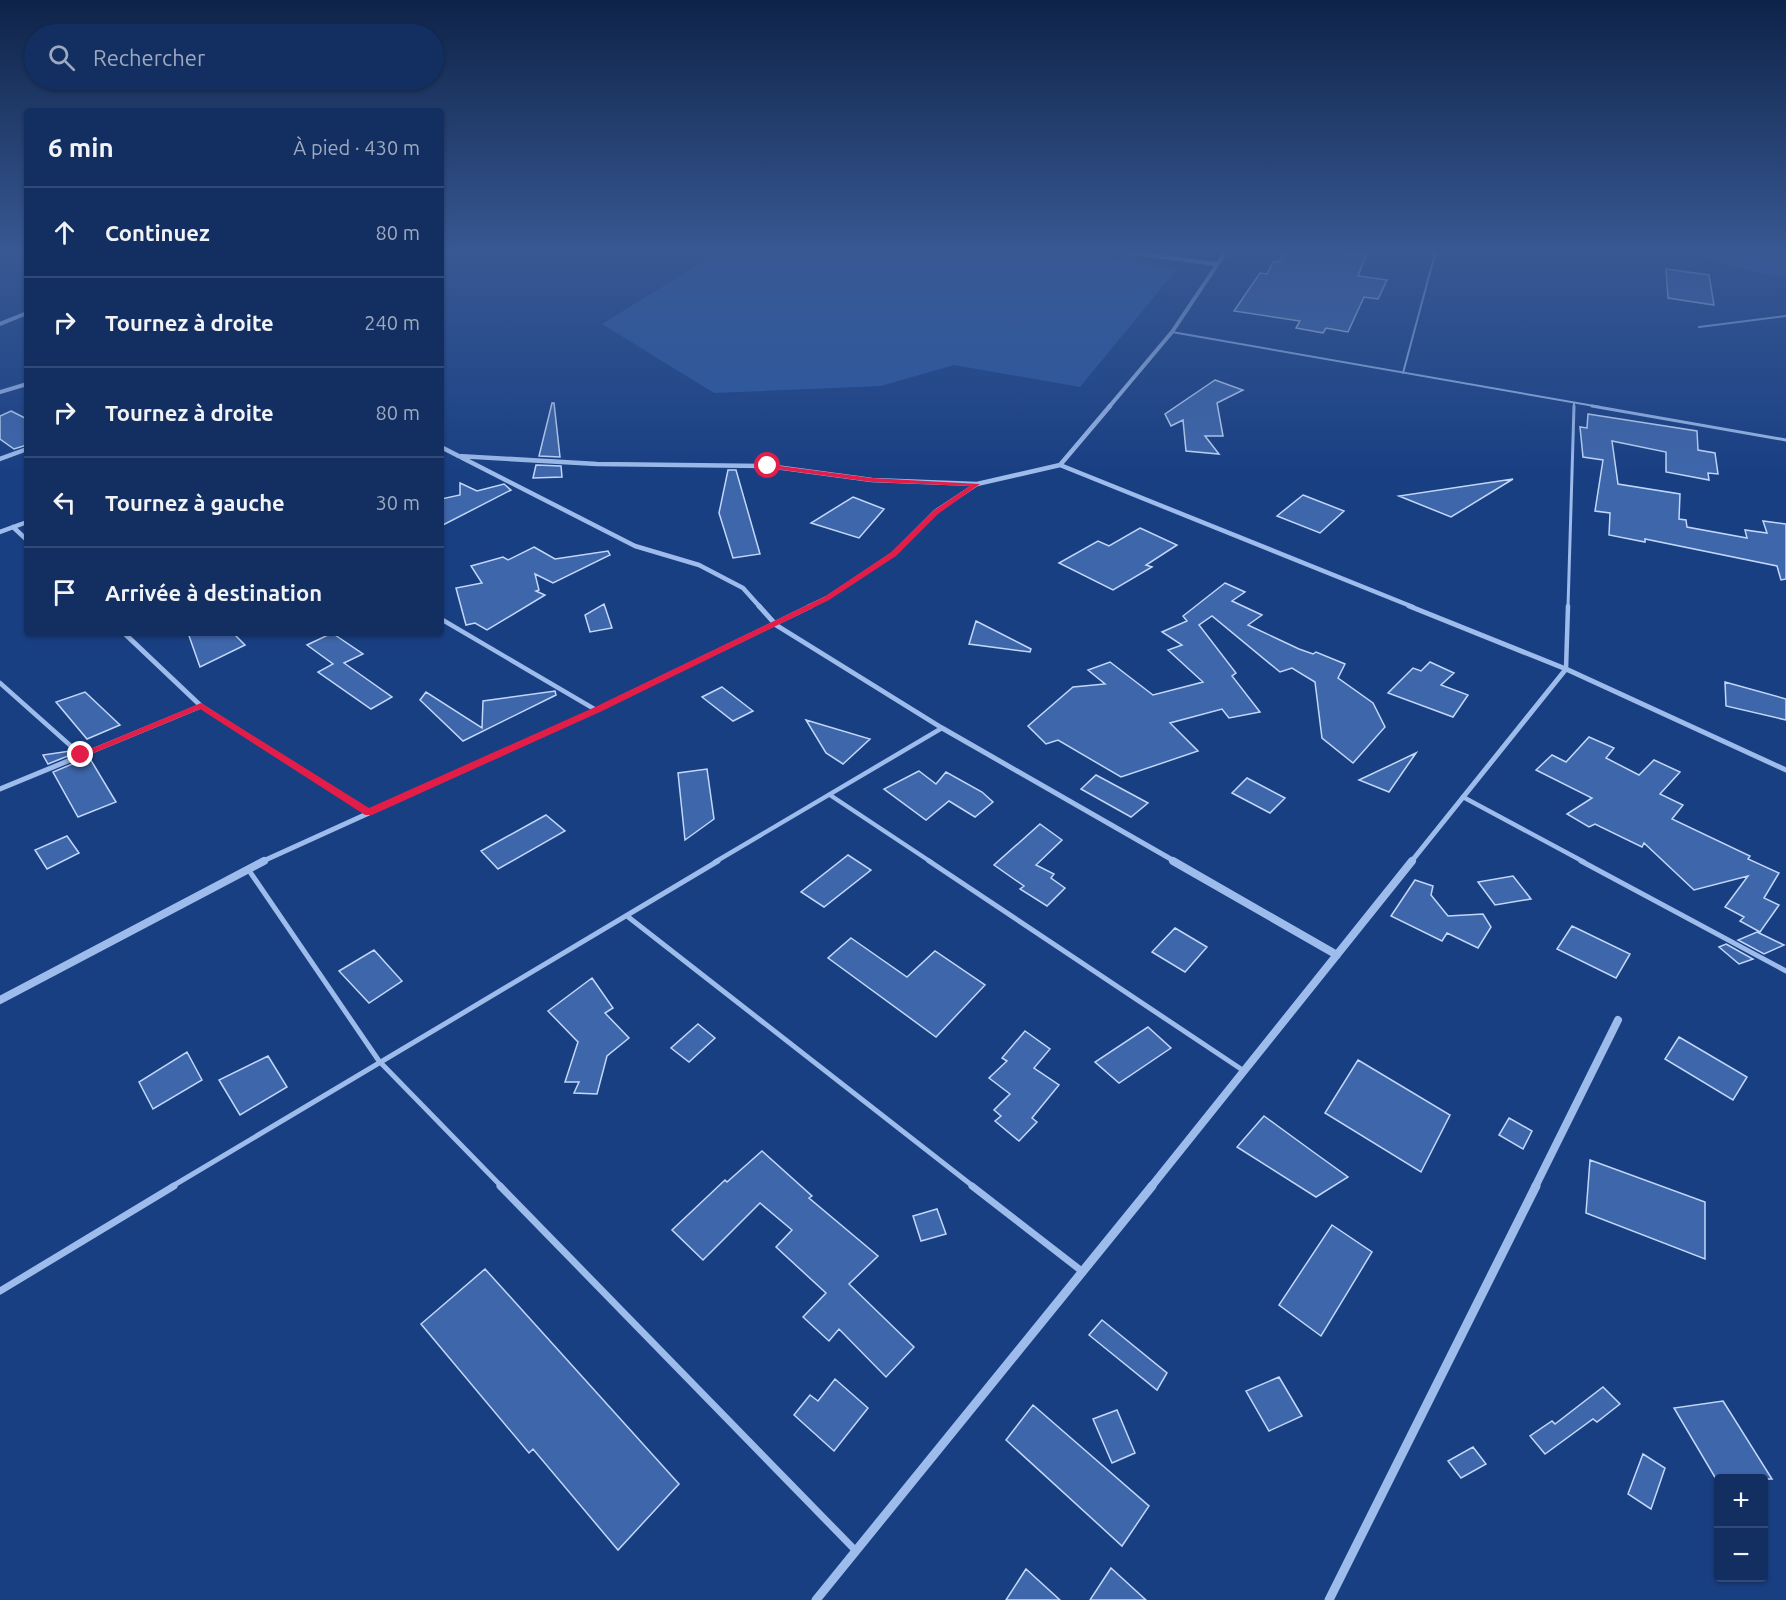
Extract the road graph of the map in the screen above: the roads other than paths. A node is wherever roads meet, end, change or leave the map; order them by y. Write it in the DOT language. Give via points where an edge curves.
graph roads {
  1 [pos="1177,325"];
  2 [pos="1416,325"];
  3 [pos="1717,325"];
  4 [pos="1699,327"];
  5 [pos="1172,332"];
  6 [pos="1403,373"];
  7 [pos="24,385"];
  8 [pos="0,392"];
  9 [pos="1574,403"];
  10 [pos="1786,440"];
  11 [pos="444,449"];
  12 [pos="24,450"];
  13 [pos="458,456"];
  14 [pos="0,459"];
  15 [pos="1060,465"];
  16 [pos="977,484"];
  17 [pos="24,523"];
  18 [pos="13,527"];
  19 [pos="0,532"];
  20 [pos="24,537"];
  21 [pos="444,621"];
  22 [pos="776,625"];
  23 [pos="127,636"];
  24 [pos="1566,669"];
  25 [pos="0,683"];
  26 [pos="201,706"];
  27 [pos="596,710"];
  28 [pos="942,728"];
  29 [pos="81,755"];
  30 [pos="1786,770"];
  31 [pos="0,789"];
  32 [pos="830,795"];
  33 [pos="1463,797"];
  34 [pos="368,813"];
  35 [pos="248,868"];
  36 [pos="627,916"];
  37 [pos="1337,955"];
  38 [pos="1786,971"];
  39 [pos="0,1000"];
  40 [pos="1618,1020"];
  41 [pos="379,1060"];
  42 [pos="1244,1071"];
  43 [pos="1083,1272"];
  44 [pos="0,1291"];
  45 [pos="855,1550"];
  46 [pos="816,1600"];
  47 [pos="1329,1600"];
  1 -- 5 [label="street"];
  2 -- 6 [label="lane"];
  3 -- 4 [label="lane"];
  5 -- 6 [label="lane"];
  5 -- 15 [label="street"];
  6 -- 9 [label="lane"];
  7 -- 8 [label="street"];
  9 -- 10 [label="lane"];
  9 -- 24 [label="lane"];
  11 -- 13 [label="street"];
  12 -- 14 [label="street"];
  13 -- 16 [label="street" via="597,464 768,466 872,480"];
  13 -- 22 [label="street" via="635,546 699,565 743,588"];
  15 -- 16 [label="street"];
  15 -- 24 [label="street"];
  16 -- 22 [label="street" via="935,512 893,554"];
  17 -- 18 [label="street"];
  18 -- 19 [label="street"];
  18 -- 20 [label="street"];
  21 -- 27 [label="lane"];
  22 -- 27 [label="street"];
  22 -- 28 [label="street"];
  23 -- 26 [label="street"];
  24 -- 30 [label="street"];
  24 -- 33 [label="street"];
  25 -- 29 [label="lane"];
  26 -- 29 [label="street"];
  26 -- 34 [label="street"];
  27 -- 34 [label="street"];
  28 -- 32 [label="lane"];
  28 -- 37 [label="street"];
  29 -- 31 [label="street"];
  32 -- 36 [label="lane"];
  32 -- 42 [label="lane"];
  33 -- 37 [label="street"];
  33 -- 38 [label="lane"];
  34 -- 35 [label="street"];
  35 -- 39 [label="street"];
  35 -- 41 [label="lane"];
  36 -- 41 [label="lane"];
  36 -- 43 [label="lane"];
  37 -- 42 [label="street"];
  40 -- 47 [label="street"];
  41 -- 44 [label="lane"];
  41 -- 45 [label="lane"];
  42 -- 43 [label="street"];
  43 -- 45 [label="street"];
  45 -- 46 [label="street"];
}
